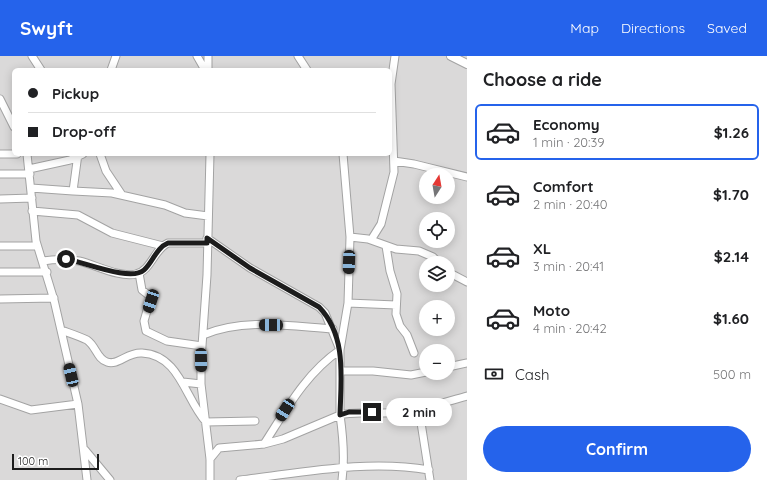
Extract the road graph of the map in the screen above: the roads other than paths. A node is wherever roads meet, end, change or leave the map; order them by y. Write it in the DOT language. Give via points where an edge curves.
graph roads {
  1 [pos="32,56"];
  2 [pos="116,56"];
  3 [pos="196,56"];
  4 [pos="208,56"];
  5 [pos="298,56"];
  6 [pos="395,56"];
  7 [pos="451,56"];
  8 [pos="467,64"];
  9 [pos="40,68"];
  10 [pos="112,68"];
  11 [pos="204,68"];
  12 [pos="208,68"];
  13 [pos="306,68"];
  14 [pos="392,77"];
  15 [pos="0,99"];
  16 [pos="392,110"];
  17 [pos="11,115"];
  18 [pos="0,154"];
  19 [pos="12,154"];
  20 [pos="27,156"];
  21 [pos="77,156"];
  22 [pos="80,156"];
  23 [pos="101,156"];
  24 [pos="210,156"];
  25 [pos="343,156"];
  26 [pos="394,161"];
  27 [pos="30,172"];
  28 [pos="0,174"];
  29 [pos="467,177"];
  30 [pos="31,188"];
  31 [pos="73,191"];
  32 [pos="122,195"];
  33 [pos="0,198"];
  34 [pos="32,198"];
  35 [pos="32,211"];
  36 [pos="208,216"];
  37 [pos="350,237"];
  38 [pos="207,240"];
  39 [pos="371,240"];
  40 [pos="0,246"];
  41 [pos="37,246"];
  42 [pos="163,246"];
  43 [pos="386,246"];
  44 [pos="431,256"];
  45 [pos="43,261"];
  46 [pos="0,272"];
  47 [pos="47,272"];
  48 [pos="139,273"];
  49 [pos="455,276"];
  50 [pos="467,282"];
  51 [pos="54,298"];
  52 [pos="0,299"];
  53 [pos="348,303"];
  54 [pos="396,305"];
  55 [pos="333,329"];
  56 [pos="61,330"];
  57 [pos="203,334"];
  58 [pos="202,346"];
  59 [pos="340,350"];
  60 [pos="414,353"];
  61 [pos="467,363"];
  62 [pos="455,366"];
  63 [pos="341,371"];
  64 [pos="419,373"];
  65 [pos="183,382"];
  66 [pos="201,384"];
  67 [pos="467,396"];
  68 [pos="1,400"];
  69 [pos="78,404"];
  70 [pos="419,410"];
  71 [pos="340,415"];
  72 [pos="255,421"];
  73 [pos="206,422"];
  74 [pos="208,442"];
  75 [pos="264,444"];
  76 [pos="219,448"];
  77 [pos="85,450"];
  78 [pos="210,459"];
  79 [pos="343,468"];
  80 [pos="428,470"];
  81 [pos="87,480"];
  82 [pos="110,480"];
  83 [pos="210,480"];
  84 [pos="240,480"];
  85 [pos="342,480"];
  86 [pos="430,480"];
  1 -- 9 [label="street"];
  2 -- 10 [label="street"];
  3 -- 11 [label="street"];
  4 -- 12 [label="street"];
  5 -- 13 [label="street"];
  6 -- 14 [label="street"];
  7 -- 8 [label="street"];
  15 -- 17 [label="street"];
  16 -- 26 [label="street"];
  18 -- 19 [label="street"];
  20 -- 27 [label="street"];
  21 -- 27 [label="street"];
  22 -- 31 [label="street"];
  23 -- 32 [label="street" via="106,171"];
  24 -- 36 [label="street"];
  25 -- 37 [label="street"];
  26 -- 29 [label="street"];
  26 -- 39 [label="street" via="392,184 381,224"];
  27 -- 28 [label="street"];
  27 -- 30 [label="street"];
  30 -- 31 [label="street"];
  30 -- 34 [label="street"];
  31 -- 32 [label="street"];
  32 -- 36 [label="street" via="165,205 185,213"];
  33 -- 34 [label="street"];
  34 -- 35 [label="street"];
  35 -- 41 [label="street"];
  35 -- 42 [label="street" via="78,215 112,232"];
  36 -- 38 [label="street"];
  37 -- 39 [label="street"];
  37 -- 53 [label="street"];
  38 -- 42 [label="street" via="168,243"];
  38 -- 55 [label="street" via="319,307"];
  38 -- 57 [label="street"];
  39 -- 43 [label="street"];
  40 -- 41 [label="street"];
  41 -- 45 [label="street"];
  42 -- 48 [label="street" via="144,271"];
  43 -- 44 [label="street" via="419,251"];
  43 -- 54 [label="street" via="397,294"];
  45 -- 47 [label="street"];
  45 -- 48 [label="street" via="66,259 124,275"];
  46 -- 47 [label="street"];
  47 -- 51 [label="street"];
  48 -- 58 [label="street" via="142,290 151,297 144,321 146,331 167,341"];
  49 -- 50 [label="street"];
  51 -- 52 [label="street"];
  51 -- 56 [label="street"];
  53 -- 54 [label="street"];
  53 -- 59 [label="street"];
  54 -- 60 [label="street" via="398,320"];
  55 -- 57 [label="street" via="236,325"];
  55 -- 59 [label="street"];
  56 -- 65 [label="street" via="86,340 106,362 116,363 135,353 158,357 169,365"];
  56 -- 69 [label="street"];
  57 -- 58 [label="street"];
  58 -- 66 [label="street"];
  59 -- 63 [label="street"];
  59 -- 75 [label="street" via="317,369 302,387"];
  61 -- 62 [label="street"];
  63 -- 64 [label="street"];
  63 -- 71 [label="street"];
  65 -- 66 [label="street"];
  65 -- 73 [label="street" via="196,409"];
  66 -- 73 [label="street"];
  67 -- 70 [label="street"];
  68 -- 69 [label="street" via="30,410"];
  69 -- 77 [label="street"];
  70 -- 71 [label="street" via="349,412"];
  70 -- 80 [label="street"];
  71 -- 75 [label="street"];
  71 -- 79 [label="street"];
  72 -- 73 [label="street"];
  73 -- 74 [label="street"];
  74 -- 76 [label="street"];
  74 -- 78 [label="street"];
  75 -- 76 [label="street"];
  76 -- 78 [label="street"];
  77 -- 81 [label="street"];
  77 -- 82 [label="street"];
  78 -- 83 [label="street"];
  79 -- 80 [label="street" via="406,466"];
  79 -- 84 [label="street"];
  79 -- 85 [label="street"];
  80 -- 86 [label="street"];
}
